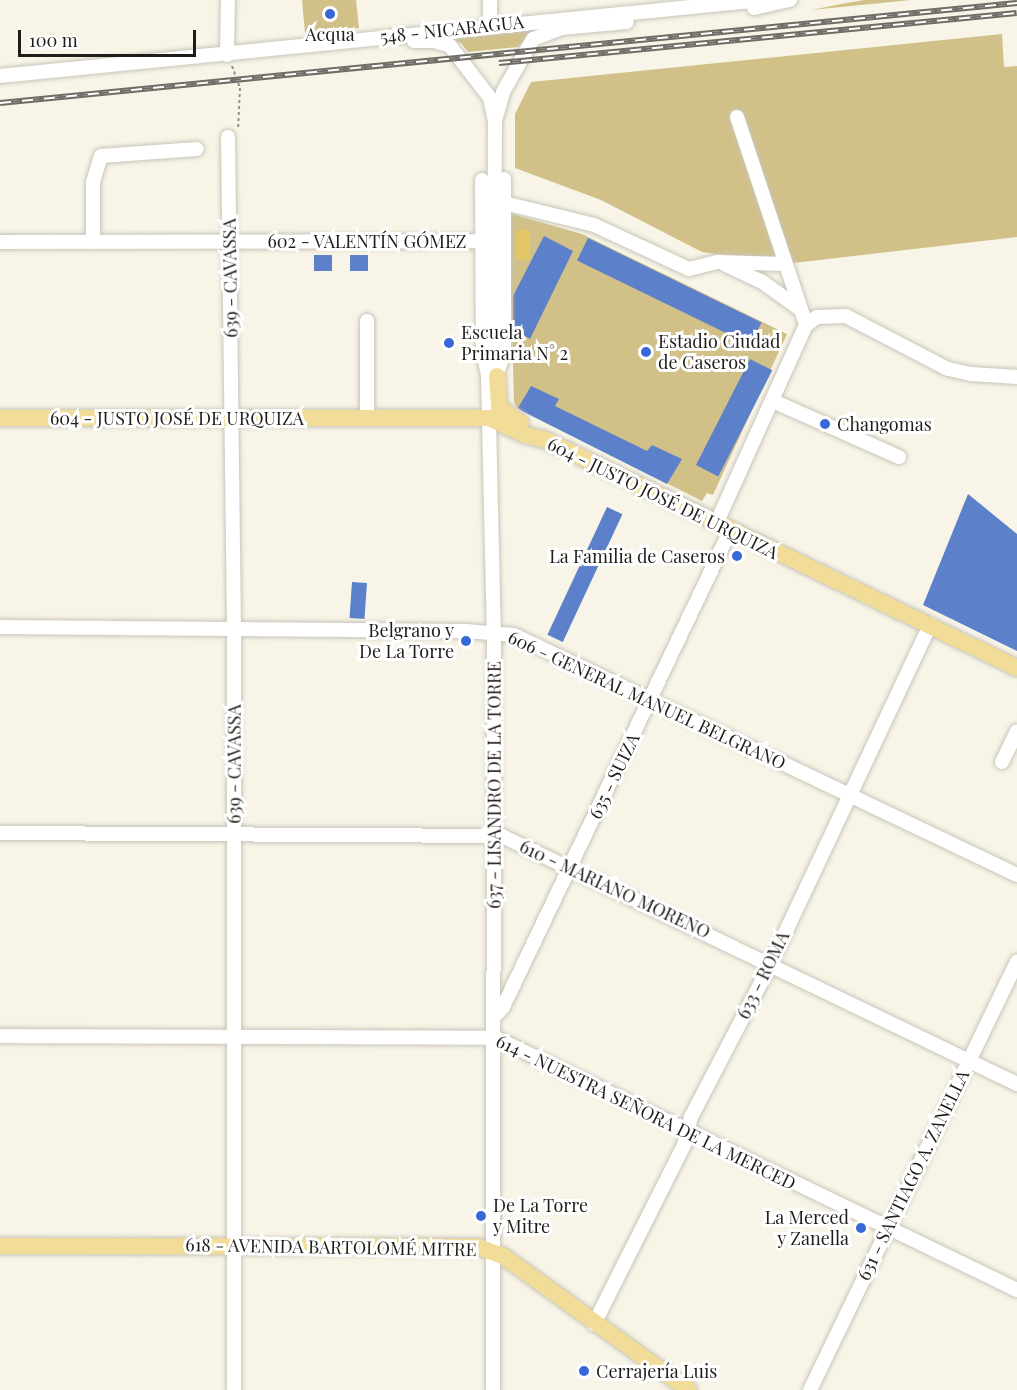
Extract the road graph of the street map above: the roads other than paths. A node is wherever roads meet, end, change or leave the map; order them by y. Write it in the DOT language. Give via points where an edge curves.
graph roads {
  1 [pos="228,0"];
  2 [pos="490,0"];
  3 [pos="761,0"];
  4 [pos="790,0"];
  5 [pos="657,5"];
  6 [pos="490,24"];
  7 [pos="254,51"];
  8 [pos="227,55"];
  9 [pos="0,76"];
  10 [pos="737,117"];
  11 [pos="495,122"];
  12 [pos="228,137"];
  13 [pos="196,149"];
  14 [pos="504,179"];
  15 [pos="482,180"];
  16 [pos="504,203"];
  17 [pos="483,241"];
  18 [pos="0,242"];
  19 [pos="93,242"];
  20 [pos="230,242"];
  21 [pos="718,262"];
  22 [pos="785,264"];
  23 [pos="800,309"];
  24 [pos="367,321"];
  25 [pos="806,325"];
  26 [pos="493,376"];
  27 [pos="1017,377"];
  28 [pos="773,401"];
  29 [pos="0,418"];
  30 [pos="231,418"];
  31 [pos="367,418"];
  32 [pos="489,418"];
  33 [pos="546,440"];
  34 [pos="899,457"];
  35 [pos="723,528"];
  36 [pos="930,625"];
  37 [pos="0,627"];
  38 [pos="234,628"];
  39 [pos="494,632"];
  40 [pos="1017,668"];
  41 [pos="651,700"];
  42 [pos="1017,731"];
  43 [pos="1002,762"];
  44 [pos="850,795"];
  45 [pos="234,831"];
  46 [pos="0,833"];
  47 [pos="494,834"];
  48 [pos="570,868"];
  49 [pos="1017,876"];
  50 [pos="1017,961"];
  51 [pos="771,963"];
  52 [pos="494,1018"];
  53 [pos="235,1035"];
  54 [pos="0,1036"];
  55 [pos="495,1038"];
  56 [pos="969,1060"];
  57 [pos="1017,1084"];
  58 [pos="687,1131"];
  59 [pos="886,1227"];
  60 [pos="234,1245"];
  61 [pos="0,1246"];
  62 [pos="494,1251"];
  63 [pos="1017,1290"];
  64 [pos="594,1324"];
  65 [pos="234,1390"];
  66 [pos="493,1390"];
  67 [pos="689,1390"];
  68 [pos="810,1390"];
  1 -- 8 [label="street"];
  2 -- 6 [label="street"];
  3 -- 5 [label="street, 548 - NICARAGUA"];
  4 -- 11 [label="street" via="742,10 544,33 527,45 503,92"];
  5 -- 6 [label="street, 548 - NICARAGUA"];
  6 -- 7 [label="street, 548 - NICARAGUA"];
  7 -- 8 [label="street, 548 - NICARAGUA"];
  7 -- 11 [label="street" via="279,54 423,40 443,43 485,88"];
  8 -- 9 [label="street, 548 - NICARAGUA"];
  10 -- 22 [label="street"];
  11 -- 26 [label="street"];
  12 -- 20 [label="street, 639 - CAVASSA"];
  13 -- 19 [label="street" via="102,156 93,182"];
  14 -- 16 [label="street, 637 - LISANDRO DE LA TORRE"];
  15 -- 17 [label="street, 637 - LISANDRO DE LA TORRE"];
  16 -- 21 [label="street" via="594,225 689,269"];
  16 -- 26 [label="street, 637 - LISANDRO DE LA TORRE" via="504,350"];
  17 -- 20 [label="street, 602 - VALENTÍN GÓMEZ"];
  17 -- 26 [label="street, 637 - LISANDRO DE LA TORRE" via="483,350"];
  18 -- 19 [label="street, 602 - VALENTÍN GÓMEZ"];
  19 -- 20 [label="street, 602 - VALENTÍN GÓMEZ"];
  20 -- 30 [label="street, 639 - CAVASSA"];
  21 -- 22 [label="street"];
  21 -- 23 [label="street" via="762,281"];
  22 -- 23 [label="street"];
  23 -- 25 [label="street"];
  24 -- 31 [label="street"];
  25 -- 27 [label="street" via="816,317 846,316 948,369"];
  25 -- 28 [label="street, 635 - SUIZA"];
  26 -- 32 [label="street, 637 - LISANDRO DE LA TORRE"];
  26 -- 33 [label="main road" via="502,411"];
  28 -- 34 [label="street"];
  28 -- 35 [label="street, 635 - SUIZA"];
  29 -- 30 [label="main road, 604 - JUSTO JOSÉ DE URQUIZA"];
  30 -- 31 [label="main road, 604 - JUSTO JOSÉ DE URQUIZA"];
  30 -- 38 [label="street, 639 - CAVASSA"];
  31 -- 32 [label="main road, 604 - JUSTO JOSÉ DE URQUIZA"];
  32 -- 33 [label="main road, 604 - JUSTO JOSÉ DE URQUIZA"];
  32 -- 39 [label="street, 637 - LISANDRO DE LA TORRE"];
  33 -- 35 [label="main road, 604 - JUSTO JOSÉ DE URQUIZA"];
  35 -- 36 [label="main road, 604 - JUSTO JOSÉ DE URQUIZA"];
  35 -- 41 [label="street, 635 - SUIZA"];
  36 -- 40 [label="main road, 604 - JUSTO JOSÉ DE URQUIZA"];
  36 -- 44 [label="street, 633 - ROMA"];
  37 -- 38 [label="street, 606 - GENERAL MANUEL BELGRANO"];
  38 -- 39 [label="street, 606 - GENERAL MANUEL BELGRANO"];
  38 -- 45 [label="street, 639 - CAVASSA"];
  39 -- 41 [label="street, 606 - GENERAL MANUEL BELGRANO" via="514,635"];
  39 -- 47 [label="street, 637 - LISANDRO DE LA TORRE"];
  41 -- 44 [label="street, 606 - GENERAL MANUEL BELGRANO"];
  41 -- 48 [label="street, 635 - SUIZA"];
  42 -- 43 [label="street"];
  44 -- 49 [label="street, 606 - GENERAL MANUEL BELGRANO"];
  44 -- 51 [label="street, 633 - ROMA"];
  45 -- 46 [label="street, 610 - MARIANO MORENO"];
  45 -- 47 [label="street, 610 - MARIANO MORENO"];
  45 -- 53 [label="street, 639 - CAVASSA"];
  47 -- 48 [label="street, 610 - MARIANO MORENO"];
  47 -- 52 [label="street, 637 - LISANDRO DE LA TORRE"];
  48 -- 51 [label="street, 610 - MARIANO MORENO"];
  48 -- 52 [label="street, 635 - SUIZA" via="503,1007"];
  50 -- 56 [label="street, 631 - SANTIAGO A. ZANELLA"];
  51 -- 56 [label="street, 610 - MARIANO MORENO"];
  51 -- 58 [label="street, 633 - ROMA"];
  52 -- 55 [label="street, 637 - LISANDRO DE LA TORRE"];
  53 -- 54 [label="street, 614 - NUESTRA SEÑORA DE LA MERCED"];
  53 -- 55 [label="street, 614 - NUESTRA SEÑORA DE LA MERCED"];
  53 -- 60 [label="street, 639 - CAVASSA"];
  55 -- 58 [label="street, 614 - NUESTRA SEÑORA DE LA MERCED"];
  55 -- 62 [label="street, 637 - LISANDRO DE LA TORRE"];
  56 -- 57 [label="street, 610 - MARIANO MORENO"];
  56 -- 59 [label="street, 631 - SANTIAGO A. ZANELLA"];
  58 -- 59 [label="street, 614 - NUESTRA SEÑORA DE LA MERCED"];
  58 -- 64 [label="street, 633 - ROMA" via="684,1145"];
  59 -- 63 [label="street, 614 - NUESTRA SEÑORA DE LA MERCED"];
  59 -- 68 [label="street, 631 - SANTIAGO A. ZANELLA"];
  60 -- 61 [label="main road, 618 - AVENIDA BARTOLOMÉ MITRE"];
  60 -- 62 [label="main road, 618 - AVENIDA BARTOLOMÉ MITRE" via="479,1247"];
  60 -- 65 [label="street, 639 - CAVASSA"];
  62 -- 64 [label="main road, 618 - AVENIDA BARTOLOMÉ MITRE"];
  62 -- 66 [label="street, 637 - LISANDRO DE LA TORRE"];
  64 -- 67 [label="main road, 618 - AVENIDA BARTOLOMÉ MITRE"];
}
